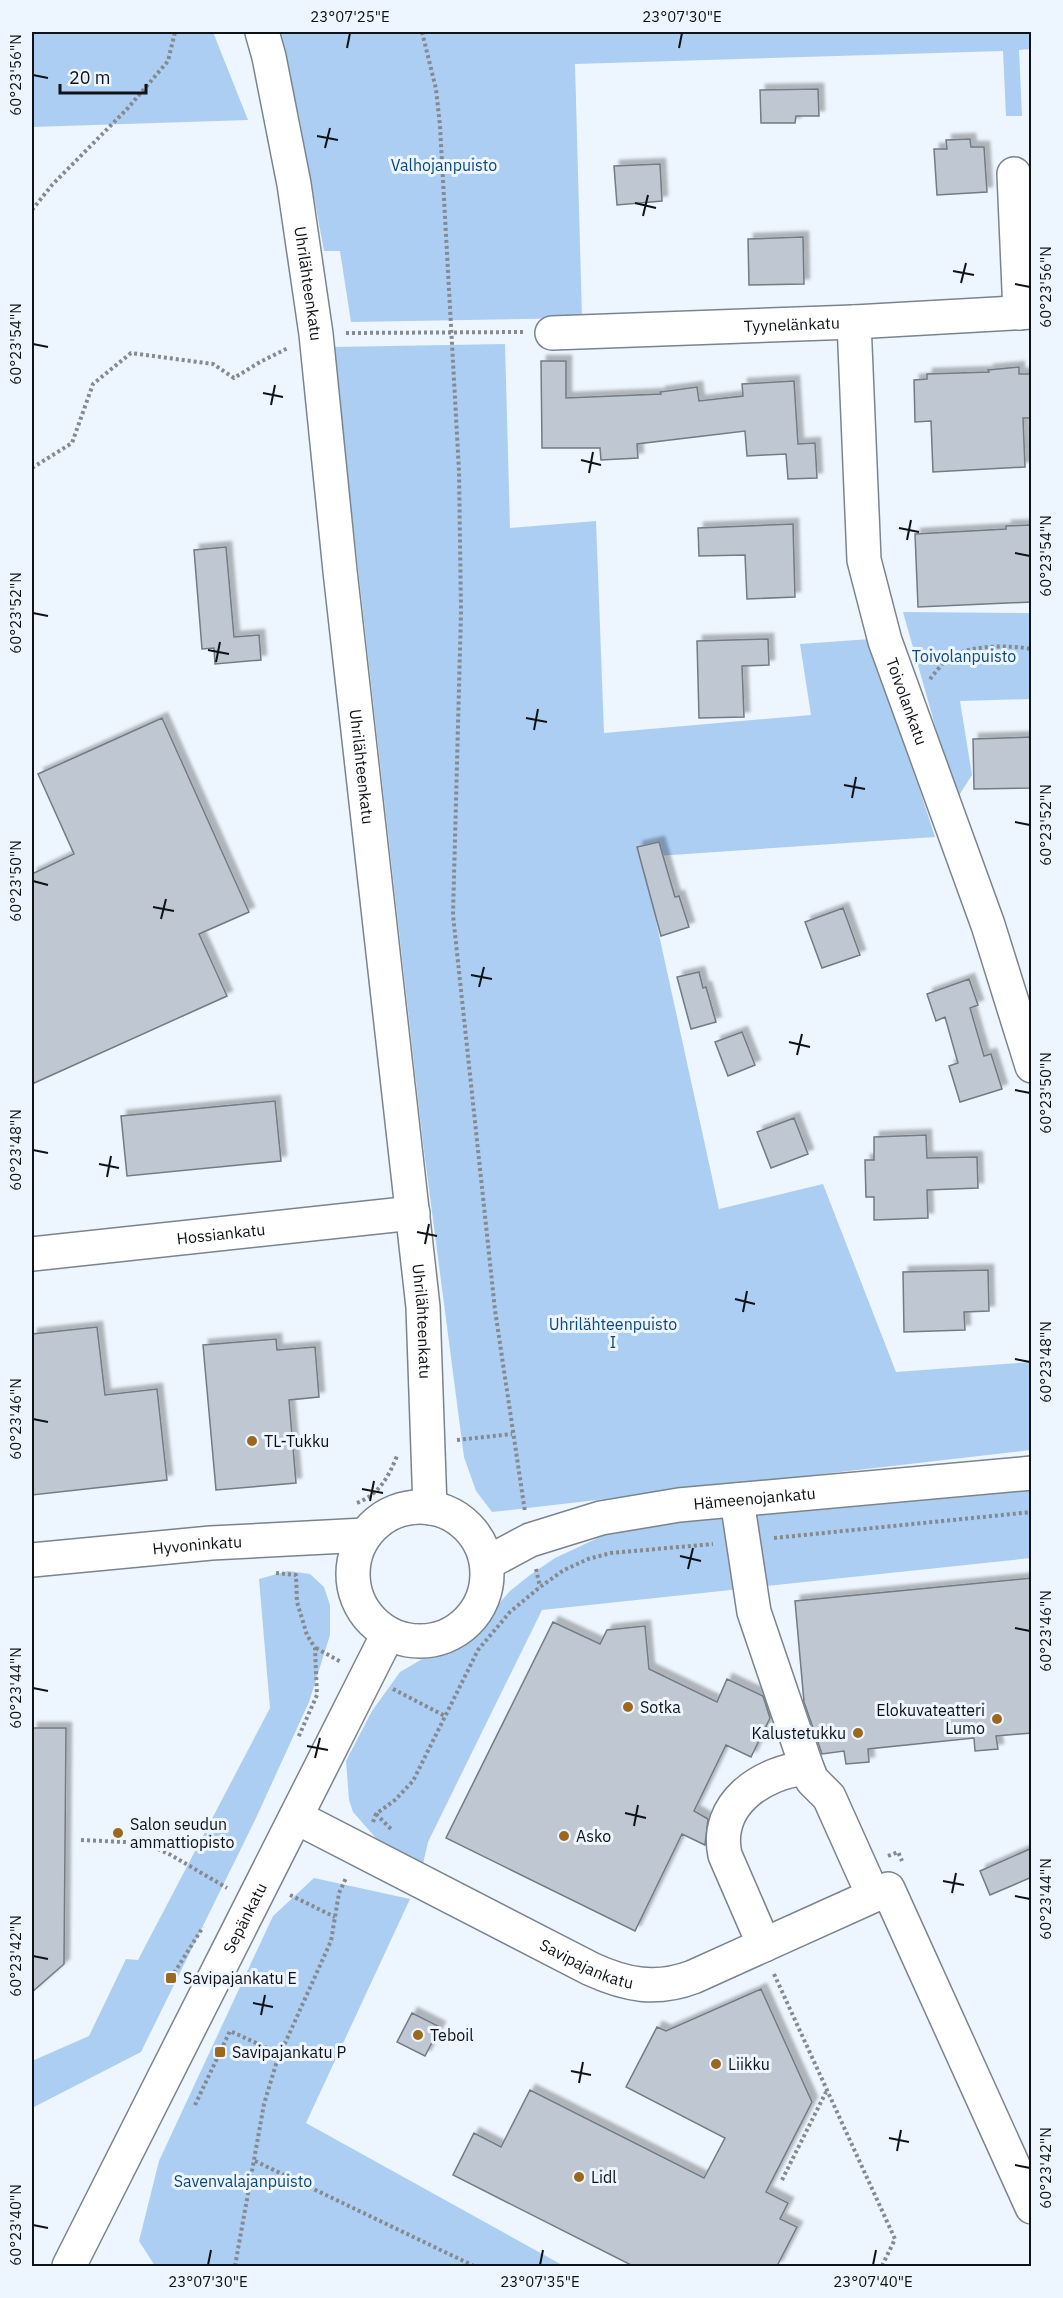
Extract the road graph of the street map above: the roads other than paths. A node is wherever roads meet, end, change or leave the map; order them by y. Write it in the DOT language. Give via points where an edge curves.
graph roads {
  1 [pos="262,32"];
  2 [pos="1014,174"];
  3 [pos="1026,312"];
  4 [pos="854,322"];
  5 [pos="552,333"];
  6 [pos="1032,1066"];
  7 [pos="413,1213"];
  8 [pos="32,1254"];
  9 [pos="1032,1473"];
  10 [pos="737,1500"];
  11 [pos="430,1508"];
  12 [pos="365,1535"];
  13 [pos="32,1560"];
  14 [pos="487,1563"];
  15 [pos="388,1634"];
  16 [pos="807,1768"];
  17 [pos="296,1817"];
  18 [pos="880,1892"];
  19 [pos="768,1957"];
  20 [pos="1028,2188"];
  21 [pos="69,2266"];
  1 -- 7 [label="street, Uhrilähteenkatu" via="294,184 316,334"];
  2 -- 3 [label="street"];
  3 -- 4 [label="street, Tyynelänkatu"];
  4 -- 5 [label="street, Tyynelänkatu"];
  4 -- 6 [label="street, Toivolankatu" via="864,560 885,641 988,925"];
  7 -- 8 [label="street, Hossiankatu"];
  7 -- 11 [label="street, Uhrilähteenkatu" via="423,1307"];
  9 -- 10 [label="street, Hämeenojankatu"];
  10 -- 14 [label="street, Hämeenojankatu" via="601,1518 530,1540"];
  10 -- 16 [label="street" via="754,1612"];
  11 -- 12 [label="street" via="394,1512"];
  11 -- 14 [label="street" via="450,1514 467,1526 479,1541"];
  12 -- 13 [label="street, Hyvoninkatu" via="211,1543"];
  12 -- 15 [label="street" via="355,1556 352,1578 358,1600 370,1620"];
  14 -- 15 [label="street" via="481,1605 451,1635 409,1641"];
  15 -- 17 [label="street, Sepänkatu"];
  16 -- 18 [label="street" via="812,1780 829,1797"];
  16 -- 19 [label="street" via="791,1769 762,1780 741,1797 726,1819 725,1855"];
  17 -- 19 [label="street, Savipajankatu" via="616,1980 643,1986 672,1984"];
  17 -- 21 [label="street, Sepänkatu"];
  18 -- 19 [label="street, Savipajankatu"];
  18 -- 20 [label="street"];
}
